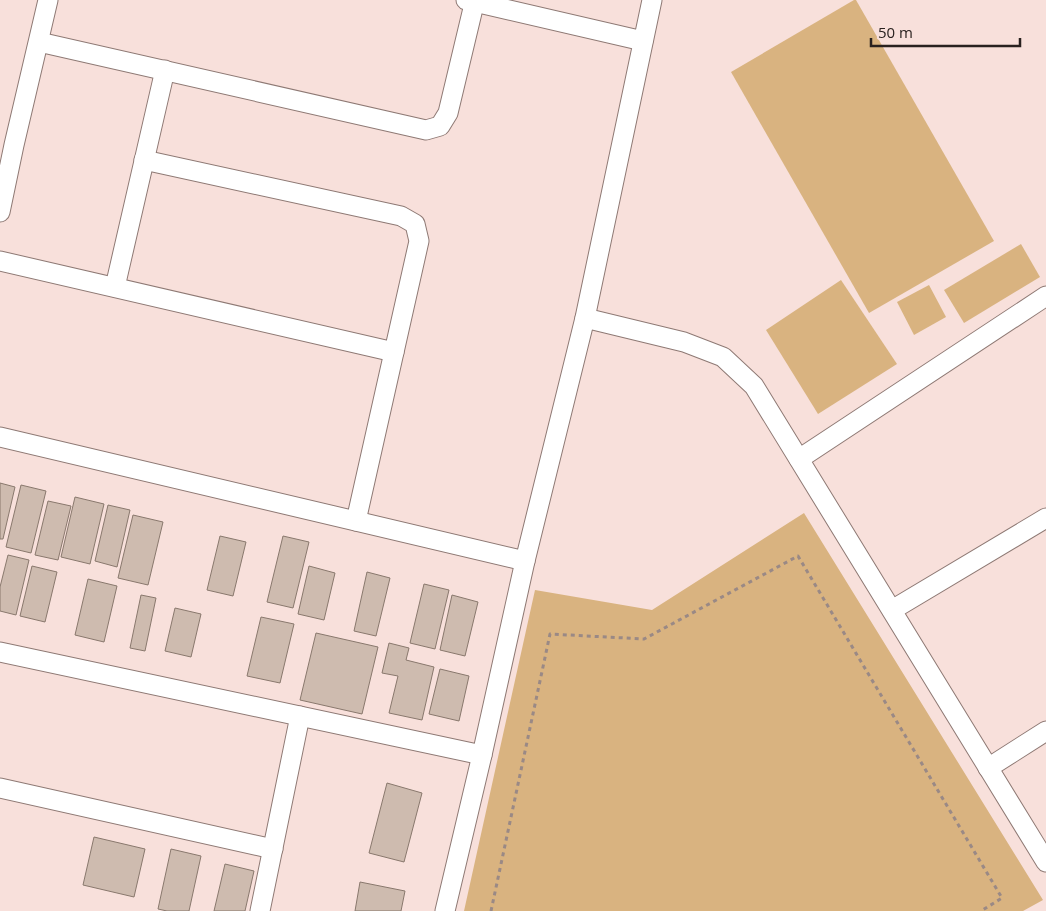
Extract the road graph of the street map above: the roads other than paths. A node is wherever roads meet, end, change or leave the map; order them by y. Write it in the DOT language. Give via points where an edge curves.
graph roads {
  1 [pos="48,0"];
  2 [pos="652,0"];
  3 [pos="472,1"];
  4 [pos="643,41"];
  5 [pos="38,42"];
  6 [pos="165,70"];
  7 [pos="144,160"];
  8 [pos="0,212"];
  9 [pos="0,261"];
  10 [pos="115,287"];
  11 [pos="1045,298"];
  12 [pos="585,318"];
  13 [pos="394,352"];
  14 [pos="0,437"];
  15 [pos="799,459"];
  16 [pos="1046,518"];
  17 [pos="356,521"];
  18 [pos="525,561"];
  19 [pos="892,610"];
  20 [pos="0,652"];
  21 [pos="300,716"];
  22 [pos="1046,731"];
  23 [pos="482,755"];
  24 [pos="988,768"];
  25 [pos="0,788"];
  26 [pos="273,849"];
  27 [pos="1046,862"];
  28 [pos="260,911"];
  29 [pos="445,911"];
  1 -- 5 [label="street"];
  2 -- 4 [label="street"];
  3 -- 4 [label="street"];
  3 -- 6 [label="street" via="448,113 440,126 426,130"];
  4 -- 12 [label="street"];
  5 -- 6 [label="street"];
  5 -- 8 [label="street"];
  6 -- 7 [label="street"];
  7 -- 10 [label="street"];
  7 -- 13 [label="street" via="401,216 415,224 419,241"];
  9 -- 10 [label="street"];
  10 -- 13 [label="street"];
  11 -- 15 [label="street"];
  12 -- 15 [label="street" via="684,342 723,357 754,386"];
  12 -- 18 [label="street"];
  13 -- 17 [label="street"];
  14 -- 17 [label="street"];
  15 -- 19 [label="street"];
  16 -- 19 [label="street"];
  17 -- 18 [label="street"];
  18 -- 23 [label="street"];
  19 -- 24 [label="street"];
  20 -- 21 [label="street"];
  21 -- 23 [label="street"];
  21 -- 26 [label="street"];
  22 -- 24 [label="street"];
  23 -- 29 [label="street"];
  24 -- 27 [label="street"];
  25 -- 26 [label="street"];
  26 -- 28 [label="street"];
}
